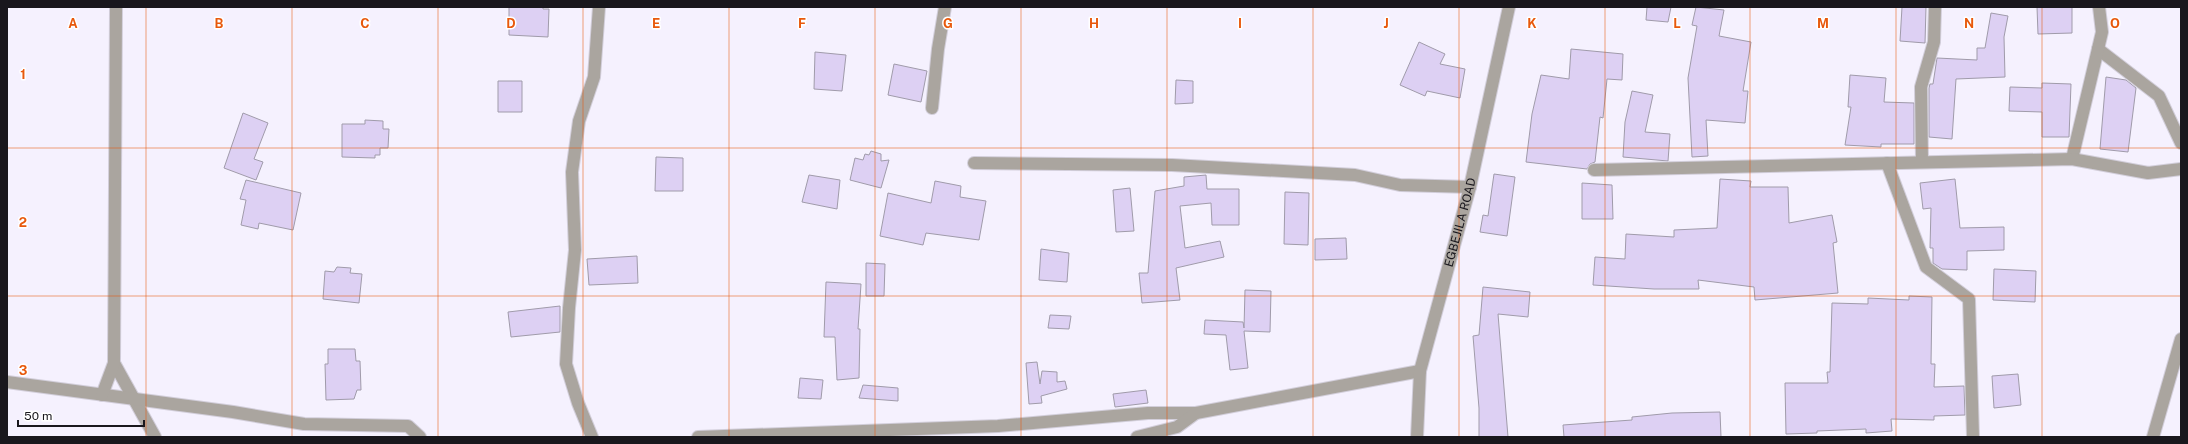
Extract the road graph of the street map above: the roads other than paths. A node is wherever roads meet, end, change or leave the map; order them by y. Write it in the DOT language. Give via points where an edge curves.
graph roads {
  1 [pos="116,7"];
  2 [pos="598,7"];
  3 [pos="945,7"];
  4 [pos="1509,7"];
  5 [pos="1935,7"];
  6 [pos="2099,7"];
  7 [pos="2098,49"];
  8 [pos="932,108"];
  9 [pos="2181,143"];
  10 [pos="2072,159"];
  11 [pos="1922,162"];
  12 [pos="974,163"];
  13 [pos="1887,163"];
  14 [pos="2181,169"];
  15 [pos="1594,170"];
  16 [pos="1470,188"];
  17 [pos="2181,339"];
  18 [pos="114,362"];
  19 [pos="1420,371"];
  20 [pos="7,382"];
  21 [pos="102,395"];
  22 [pos="134,399"];
  23 [pos="1196,413"];
  24 [pos="154,437"];
  25 [pos="420,437"];
  26 [pos="592,437"];
  27 [pos="698,437"];
  28 [pos="1137,437"];
  29 [pos="1417,437"];
  30 [pos="1973,437"];
  31 [pos="2153,437"];
  1 -- 18 [label="street"];
  2 -- 26 [label="street" via="594,76 580,121 572,172 575,250 566,364"];
  3 -- 8 [label="street"];
  4 -- 16 [label="street, EGBEJILA ROAD"];
  5 -- 11 [label="street" via="1934,42 1921,87"];
  6 -- 7 [label="street" via="2102,32"];
  7 -- 9 [label="street" via="2159,96"];
  7 -- 10 [label="street"];
  10 -- 11 [label="street"];
  10 -- 14 [label="street" via="2148,173"];
  11 -- 13 [label="street"];
  12 -- 16 [label="street" via="1180,165 1355,175 1400,185"];
  13 -- 15 [label="street"];
  13 -- 30 [label="street" via="1926,267 1969,299"];
  16 -- 19 [label="street, EGBEJILA ROAD"];
  17 -- 31 [label="street"];
  18 -- 21 [label="street"];
  18 -- 22 [label="street"];
  19 -- 23 [label="street"];
  19 -- 29 [label="street, EGBEJILA ROAD"];
  20 -- 21 [label="street"];
  21 -- 22 [label="street"];
  22 -- 24 [label="street"];
  22 -- 25 [label="street" via="304,424 408,426"];
  23 -- 27 [label="street" via="1148,412 998,426"];
  23 -- 28 [label="street" via="1177,427"];
}
